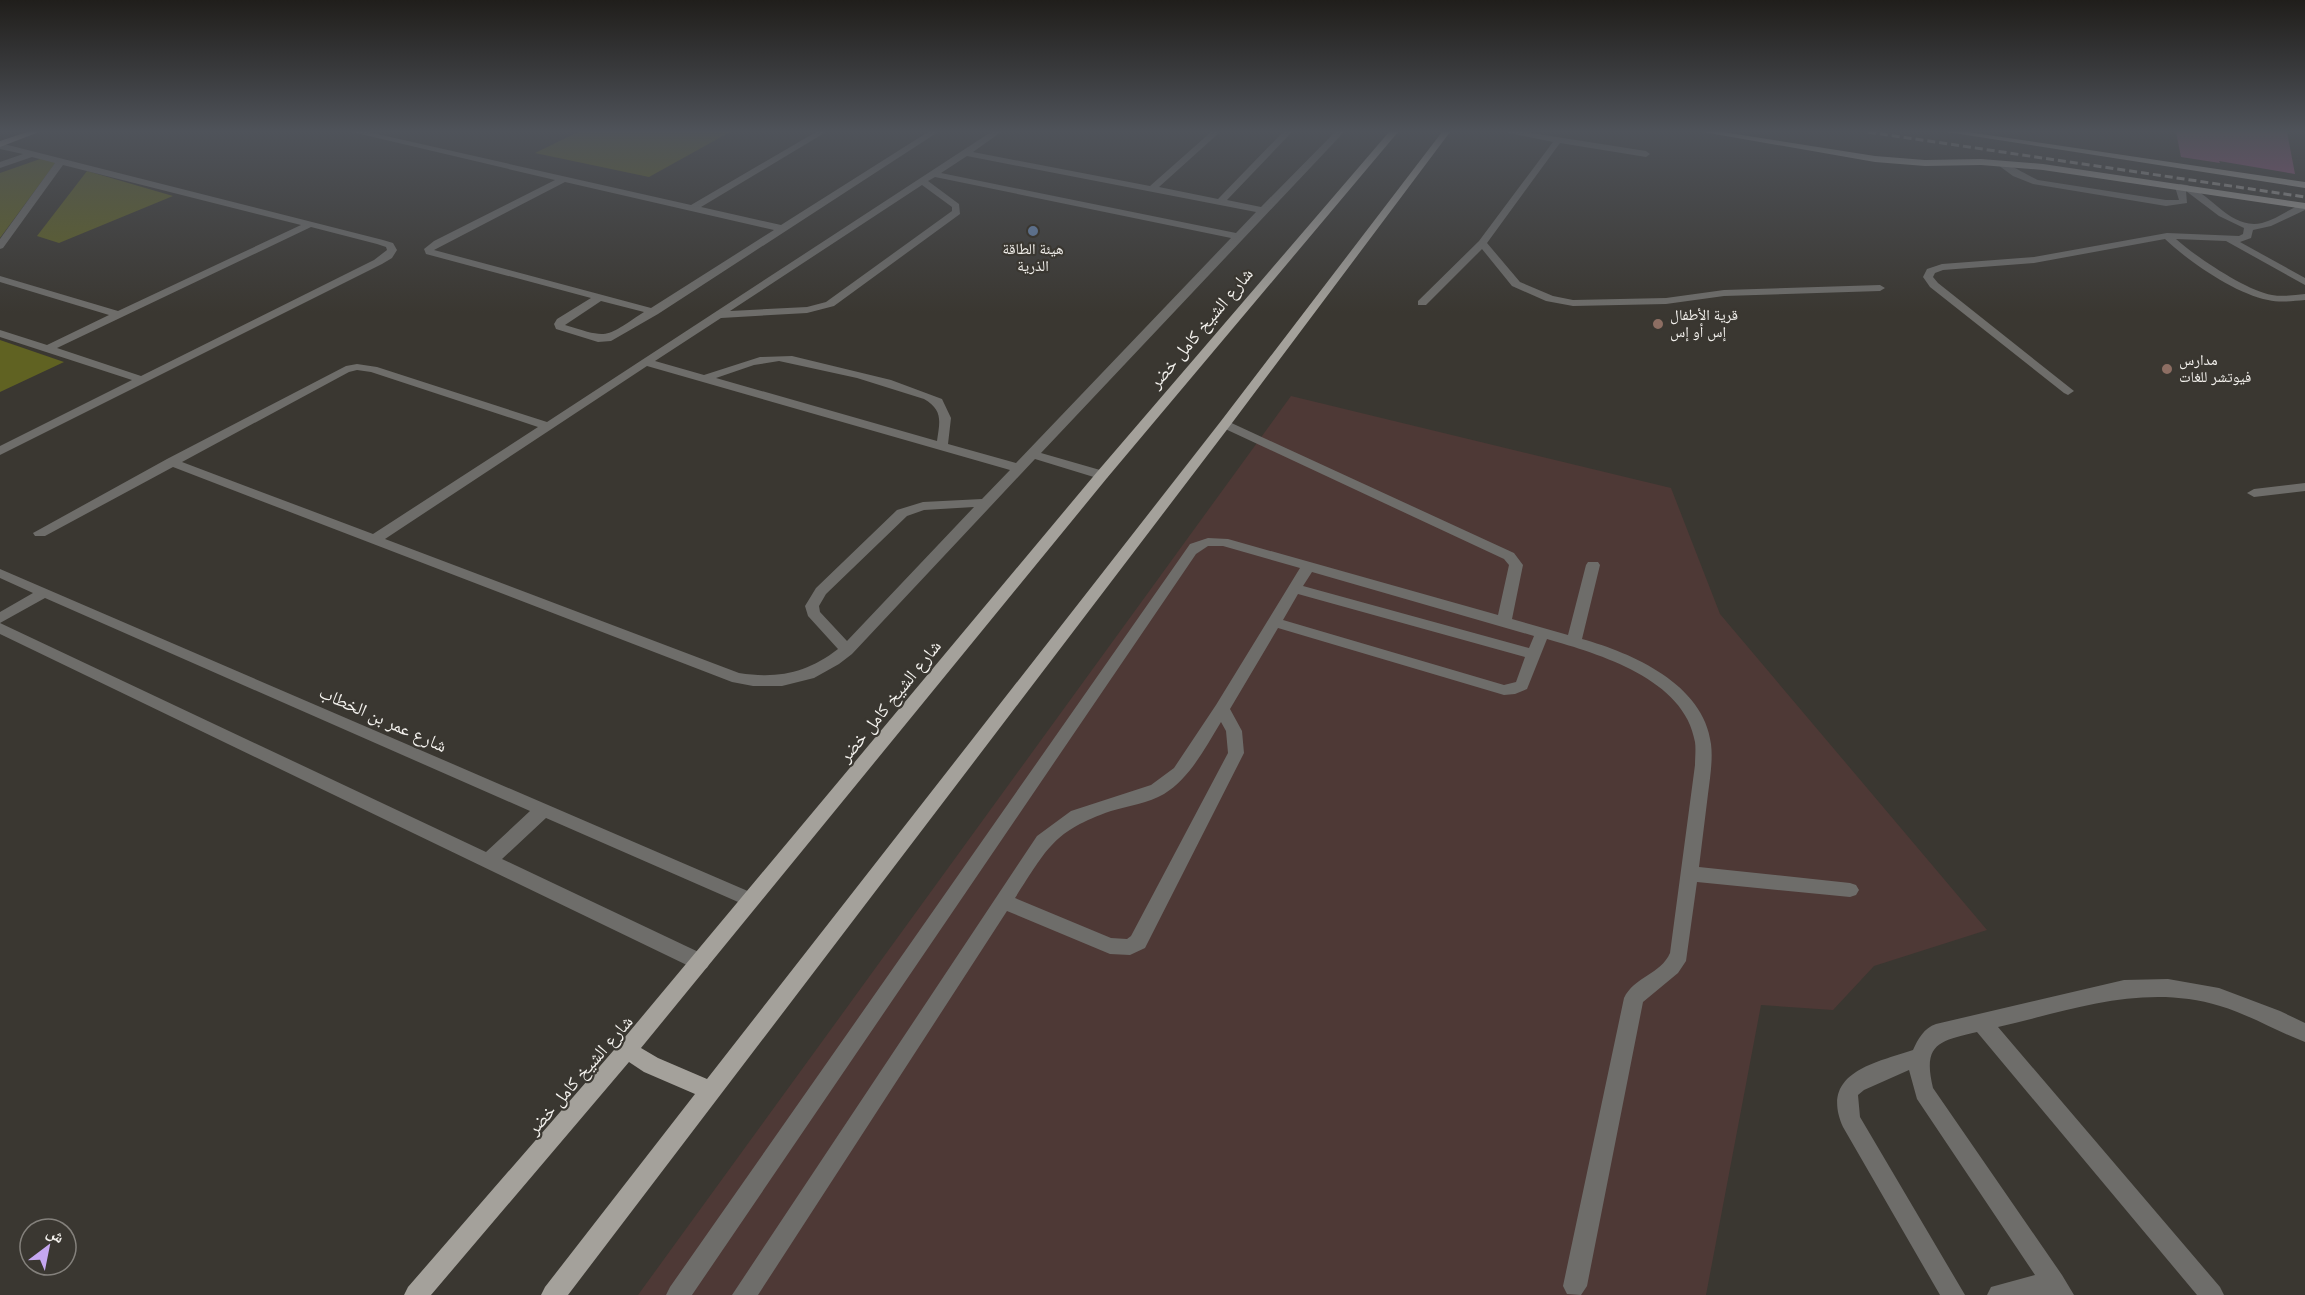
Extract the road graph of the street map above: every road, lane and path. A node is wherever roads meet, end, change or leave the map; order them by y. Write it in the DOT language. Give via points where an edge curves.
graph roads {
  1 [pos="38,192"];
  2 [pos="185,192"];
  3 [pos="537,192"];
  4 [pos="624,192"];
  5 [pos="719,192"];
  6 [pos="841,192"];
  7 [pos="908,192"];
  8 [pos="938,192"];
  9 [pos="1025,192"];
  10 [pos="1170,192"];
  11 [pos="1229,192"];
  12 [pos="1281,192"];
  13 [pos="1343,192"];
  14 [pos="1400,192"];
  15 [pos="1519,192"];
  16 [pos="2104,192"];
  17 [pos="2184,192"];
  18 [pos="2192,192"];
  19 [pos="2219,192"];
  20 [pos="1220,202"];
  21 [pos="2305,206"];
  22 [pos="693,208"];
  23 [pos="1263,210"];
  24 [pos="310,224"];
  25 [pos="2249,226"];
  26 [pos="784,229"];
  27 [pos="1239,236"];
  28 [pos="2167,236"];
  29 [pos="2230,240"];
  30 [pos="1482,243"];
  31 [pos="0,246"];
  32 [pos="0,279"];
  33 [pos="2305,282"];
  34 [pos="1880,288"];
  35 [pos="601,297"];
  36 [pos="2305,297"];
  37 [pos="1422,303"];
  38 [pos="654,312"];
  39 [pos="119,315"];
  40 [pos="720,316"];
  41 [pos="0,333"];
  42 [pos="47,349"];
  43 [pos="646,362"];
  44 [pos="704,379"];
  45 [pos="142,380"];
  46 [pos="2068,391"];
  47 [pos="1225,424"];
  48 [pos="548,426"];
  49 [pos="942,446"];
  50 [pos="0,451"];
  51 [pos="1031,454"];
  52 [pos="171,462"];
  53 [pos="1018,468"];
  54 [pos="1102,475"];
  55 [pos="2305,487"];
  56 [pos="2254,493"];
  57 [pos="985,502"];
  58 [pos="40,533"];
  59 [pos="374,540"];
  60 [pos="1593,565"];
  61 [pos="1308,566"];
  62 [pos="0,573"];
  63 [pos="1294,588"];
  64 [pos="45,592"];
  65 [pos="0,618"];
  66 [pos="1274,622"];
  67 [pos="1504,622"];
  68 [pos="0,628"];
  69 [pos="1542,633"];
  70 [pos="1574,642"];
  71 [pos="847,650"];
  72 [pos="1535,655"];
  73 [pos="1222,710"];
  74 [pos="543,810"];
  75 [pos="488,861"];
  76 [pos="1689,873"];
  77 [pos="1850,890"];
  78 [pos="752,900"];
  79 [pos="1003,901"];
  80 [pos="700,962"];
  81 [pos="1980,1021"];
  82 [pos="2305,1034"];
  83 [pos="627,1050"];
  84 [pos="1920,1057"];
  85 [pos="711,1091"];
  86 [pos="1575,1286"];
  87 [pos="2058,1289"];
  88 [pos="416,1295"];
  89 [pos="553,1295"];
  90 [pos="678,1295"];
  91 [pos="744,1295"];
  92 [pos="1953,1295"];
  93 [pos="1999,1295"];
  94 [pos="2212,1295"];
  1 -- 31 [label="street"];
  2 -- 24 [label="street"];
  3 -- 35 [label="street" via="429,249 434,254"];
  4 -- 22 [label="street"];
  5 -- 22 [label="street"];
  6 -- 26 [label="street"];
  7 -- 40 [label="street"];
  8 -- 40 [label="street" via="956,206 957,212 836,301 807,310"];
  9 -- 27 [label="street"];
  10 -- 20 [label="street"];
  11 -- 20 [label="street"];
  12 -- 23 [label="street"];
  13 -- 54 [label="main road, شارع الشيخ كامل خضر"];
  14 -- 47 [label="main road"];
  15 -- 30 [label="street"];
  16 -- 17 [label="street" via="2166,202 2184,201"];
  18 -- 25 [label="street"];
  19 -- 21 [label="main road"];
  20 -- 23 [label="street"];
  21 -- 25 [label="street" via="2261,226"];
  22 -- 26 [label="street"];
  23 -- 27 [label="street"];
  24 -- 39 [label="street"];
  24 -- 45 [label="street" via="390,245 392,250 378,262"];
  25 -- 29 [label="street" via="2246,238"];
  26 -- 38 [label="street"];
  27 -- 51 [label="street"];
  28 -- 29 [label="street"];
  28 -- 36 [label="street" via="2256,293 2285,299"];
  28 -- 46 [label="street" via="2045,258 1931,271 1928,277 1934,285"];
  29 -- 33 [label="street"];
  30 -- 34 [label="street" via="1516,284 1550,299 1573,303"];
  30 -- 37 [label="street"];
  32 -- 39 [label="street"];
  35 -- 38 [label="street"];
  35 -- 38 [label="street" via="561,321 561,327 606,339"];
  39 -- 42 [label="street"];
  40 -- 43 [label="street"];
  41 -- 42 [label="street"];
  42 -- 45 [label="street"];
  43 -- 44 [label="street"];
  43 -- 48 [label="street"];
  44 -- 49 [label="street"];
  44 -- 49 [label="street" via="756,361 791,358 916,391 938,403 944,411"];
  45 -- 50 [label="street"];
  47 -- 67 [label="street" via="1509,556 1516,570"];
  47 -- 85 [label="main road"];
  48 -- 52 [label="street" via="357,367 337,372"];
  48 -- 59 [label="street"];
  49 -- 53 [label="street"];
  51 -- 53 [label="street"];
  51 -- 54 [label="street"];
  52 -- 58 [label="street"];
  52 -- 59 [label="street"];
  53 -- 57 [label="street"];
  54 -- 78 [label="main road, شارع الشيخ كامل خضر"];
  55 -- 56 [label="street"];
  57 -- 71 [label="street"];
  57 -- 71 [label="street" via="923,506 902,513 821,591 812,606 813,613"];
  59 -- 71 [label="street" via="737,678 786,681 811,675"];
  60 -- 70 [label="street"];
  61 -- 63 [label="street"];
  61 -- 67 [label="street"];
  61 -- 90 [label="street" via="1220,541 1203,543 1191,551"];
  62 -- 64 [label="street, شارع عمر بن الخطاب"];
  63 -- 66 [label="street"];
  63 -- 72 [label="street"];
  64 -- 65 [label="street"];
  64 -- 74 [label="street, شارع عمر بن الخطاب"];
  66 -- 72 [label="street" via="1504,690 1522,685"];
  66 -- 73 [label="street"];
  67 -- 69 [label="street"];
  68 -- 75 [label="street"];
  69 -- 70 [label="street"];
  69 -- 72 [label="street"];
  70 -- 76 [label="street" via="1628,660 1655,676 1694,718 1703,741 1703,765"];
  73 -- 79 [label="street" via="1170,782 1142,796 1077,816 1059,827 1043,841"];
  73 -- 79 [label="street" via="1234,731 1236,753 1138,942 1130,947 1110,946"];
  74 -- 75 [label="street"];
  74 -- 78 [label="street, شارع عمر بن الخطاب"];
  75 -- 80 [label="street"];
  76 -- 77 [label="street"];
  76 -- 86 [label="street" via="1677,962 1640,989 1634,998"];
  78 -- 80 [label="main road, شارع الشيخ كامل خضر"];
  79 -- 91 [label="street"];
  80 -- 83 [label="main road, شارع الشيخ كامل خضر"];
  81 -- 82 [label="street" via="2124,989 2168,988 2219,997"];
  81 -- 84 [label="street" via="1936,1033"];
  81 -- 94 [label="street"];
  83 -- 85 [label="main road"];
  83 -- 88 [label="main road, شارع الشيخ كامل خضر"];
  84 -- 87 [label="street" via="1924,1092"];
  84 -- 92 [label="street" via="1861,1080 1850,1089 1846,1103 1850,1120"];
  85 -- 89 [label="main road"];
  87 -- 93 [label="street"];
}
